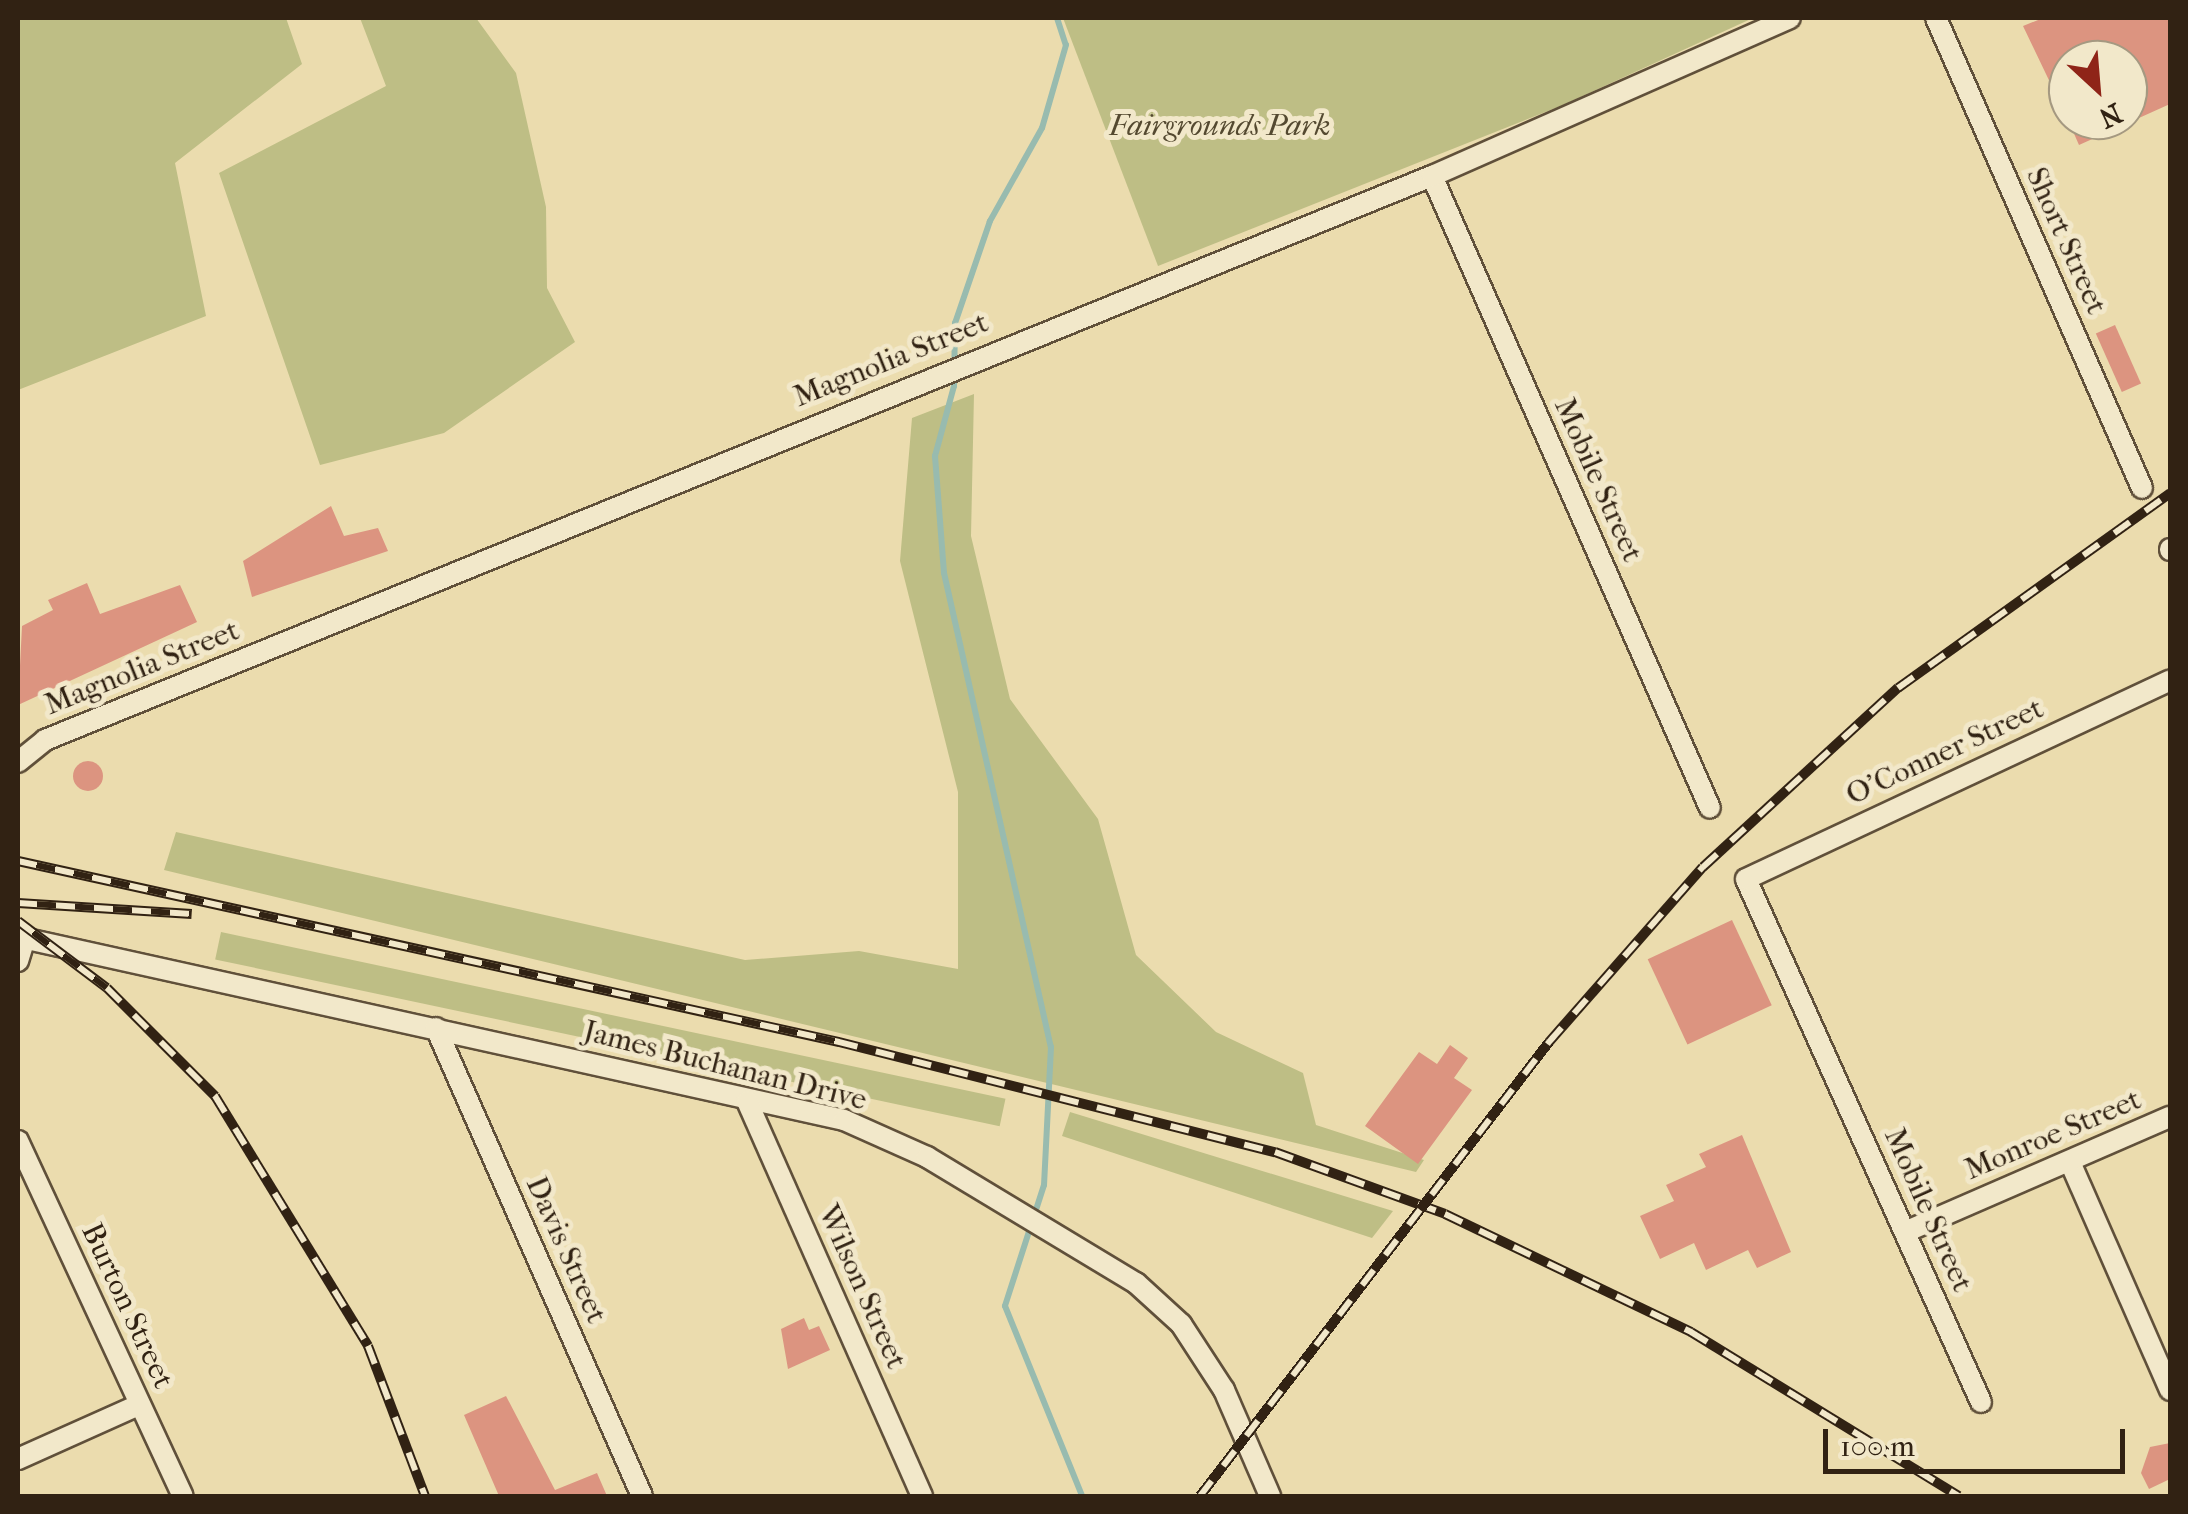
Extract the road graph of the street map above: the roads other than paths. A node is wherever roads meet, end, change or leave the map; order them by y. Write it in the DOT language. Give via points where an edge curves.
graph roads {
  1 [pos="1790,18"];
  2 [pos="1936,18"];
  3 [pos="1432,176"];
  4 [pos="2142,488"];
  5 [pos="2170,680"];
  6 [pos="18,762"];
  7 [pos="1710,808"];
  8 [pos="1746,879"];
  9 [pos="22,937"];
  10 [pos="18,961"];
  11 [pos="436,1028"];
  12 [pos="747,1101"];
  13 [pos="2170,1117"];
  14 [pos="18,1140"];
  15 [pos="2070,1162"];
  16 [pos="1904,1232"];
  17 [pos="2170,1390"];
  18 [pos="1981,1402"];
  19 [pos="139,1405"];
  20 [pos="18,1459"];
  21 [pos="183,1496"];
  22 [pos="642,1496"];
  23 [pos="922,1496"];
  24 [pos="1270,1496"];
  1 -- 3 [label="street, Magnolia Street"];
  2 -- 4 [label="street, Short Street"];
  3 -- 6 [label="street, Magnolia Street" via="45,740"];
  3 -- 7 [label="street, Mobile Street"];
  5 -- 8 [label="street, O'Conner Street"];
  8 -- 16 [label="street, Mobile Street"];
  9 -- 10 [label="street"];
  9 -- 11 [label="street, James Buchanan Drive"];
  11 -- 12 [label="street, James Buchanan Drive"];
  11 -- 22 [label="street, Davis Street"];
  12 -- 23 [label="street, Wilson Street"];
  12 -- 24 [label="street, James Buchanan Drive" via="844,1120 1056,1232 1181,1324 1224,1390"];
  13 -- 15 [label="street, Monroe Street"];
  14 -- 19 [label="street, Burton Street"];
  15 -- 16 [label="street, Monroe Street"];
  15 -- 17 [label="street"];
  16 -- 18 [label="street, Mobile Street"];
  19 -- 20 [label="street"];
  19 -- 21 [label="street, Burton Street"];
}
